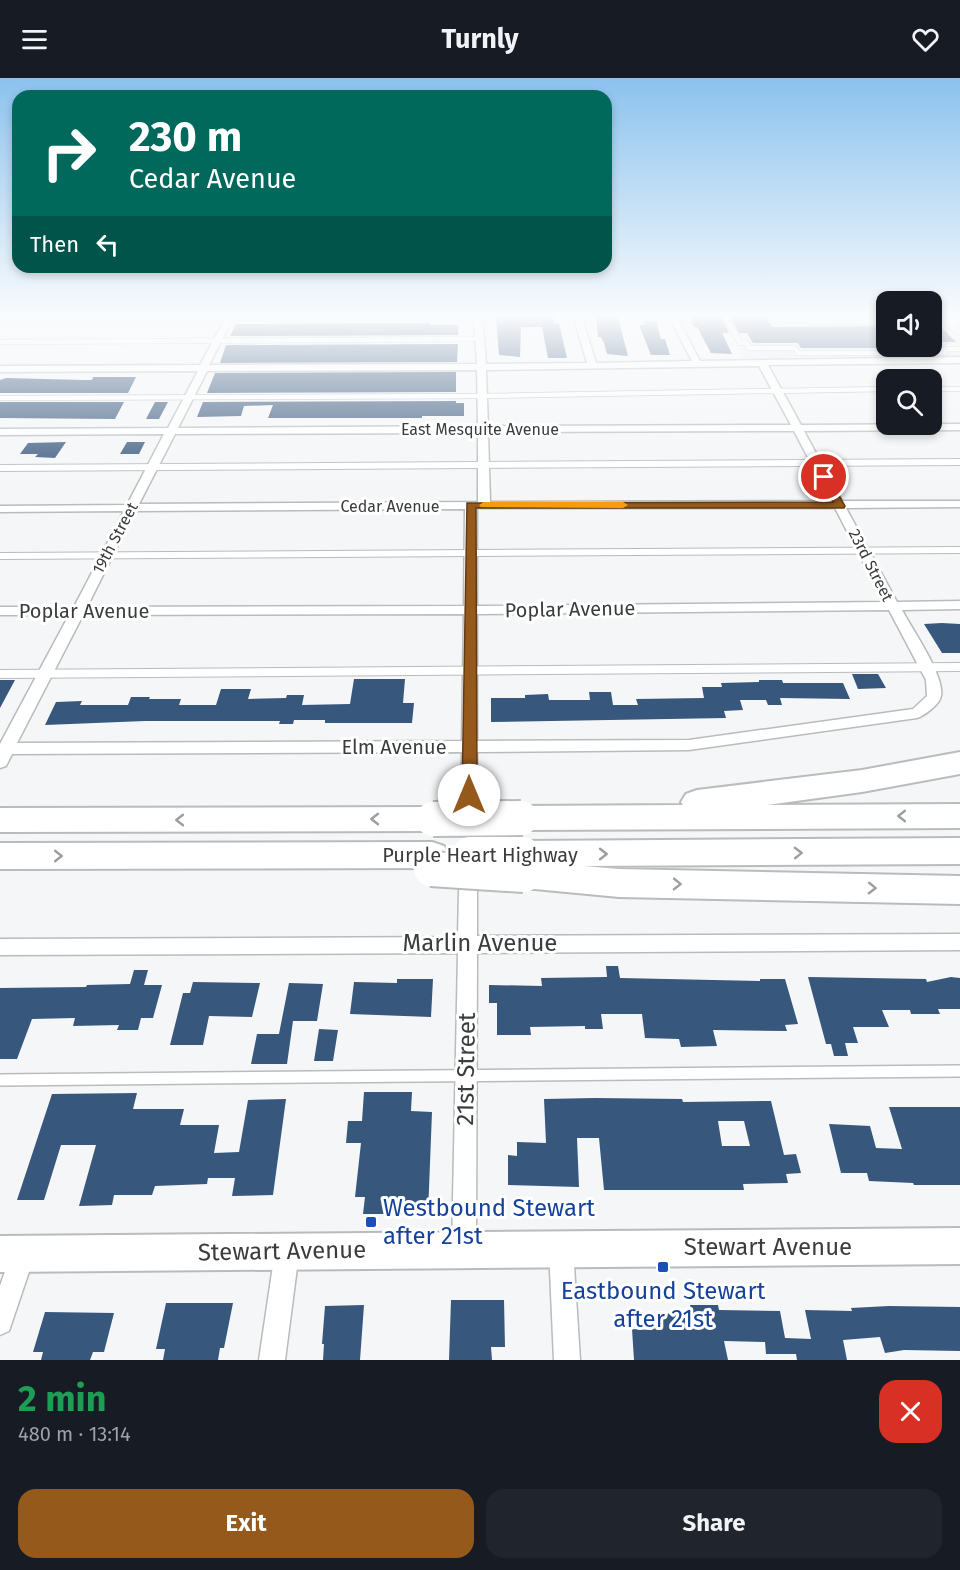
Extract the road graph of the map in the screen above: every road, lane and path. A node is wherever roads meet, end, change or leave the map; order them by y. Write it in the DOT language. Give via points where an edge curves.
graph roads {
  1 [pos="201,375"];
  2 [pos="482,375"];
  3 [pos="769,375"];
  4 [pos="777,389"];
  5 [pos="876,389"];
  6 [pos="942,389"];
  7 [pos="960,389"];
  8 [pos="483,396"];
  9 [pos="190,397"];
  10 [pos="0,398"];
  11 [pos="797,427"];
  12 [pos="960,427"];
  13 [pos="484,429"];
  14 [pos="173,431"];
  15 [pos="0,432"];
  16 [pos="960,462"];
  17 [pos="816,463"];
  18 [pos="484,464"];
  19 [pos="151,467"];
  20 [pos="0,468"];
  21 [pos="960,504"];
  22 [pos="477,505"];
  23 [pos="840,506"];
  24 [pos="131,508"];
  25 [pos="0,509"];
  26 [pos="960,550"];
  27 [pos="865,551"];
  28 [pos="470,552"];
  29 [pos="106,555"];
  30 [pos="0,556"];
  31 [pos="891,605"];
  32 [pos="960,605"];
  33 [pos="77,610"];
  34 [pos="470,610"];
  35 [pos="0,611"];
  36 [pos="927,667"];
  37 [pos="960,667"];
  38 [pos="470,670"];
  39 [pos="45,673"];
  40 [pos="0,674"];
  41 [pos="928,705"];
  42 [pos="469,746"];
  43 [pos="2,753"];
  44 [pos="960,764"];
  45 [pos="469,795"];
  46 [pos="960,816"];
  47 [pos="564,818"];
  48 [pos="5,820"];
  49 [pos="960,851"];
  50 [pos="0,856"];
  51 [pos="524,865"];
  52 [pos="468,889"];
  53 [pos="960,890"];
  54 [pos="960,942"];
  55 [pos="466,943"];
  56 [pos="0,947"];
  57 [pos="960,1071"];
  58 [pos="466,1076"];
  59 [pos="0,1080"];
  60 [pos="960,1246"];
  61 [pos="561,1248"];
  62 [pos="464,1249"];
  63 [pos="287,1252"];
  64 [pos="12,1254"];
  65 [pos="0,1322"];
  66 [pos="272,1360"];
  67 [pos="567,1360"];
  1 -- 9 [label="street, 19th Street"];
  2 -- 8 [label="street"];
  3 -- 4 [label="street, 23rd Street"];
  4 -- 5 [label="lane"];
  4 -- 8 [label="lane"];
  4 -- 11 [label="street, 23rd Street"];
  6 -- 7 [label="lane"];
  8 -- 9 [label="lane"];
  8 -- 13 [label="street"];
  9 -- 10 [label="lane"];
  9 -- 14 [label="street, 19th Street"];
  11 -- 12 [label="street, East Mesquite Avenue"];
  11 -- 13 [label="street, East Mesquite Avenue"];
  11 -- 17 [label="street, 23rd Street"];
  13 -- 14 [label="street, East Mesquite Avenue"];
  13 -- 18 [label="street"];
  14 -- 15 [label="street, East Mesquite Avenue"];
  14 -- 19 [label="street, 19th Street"];
  16 -- 17 [label="lane"];
  17 -- 18 [label="lane"];
  17 -- 23 [label="street, 23rd Street"];
  18 -- 19 [label="lane"];
  18 -- 22 [label="street"];
  19 -- 20 [label="lane"];
  19 -- 24 [label="street, 19th Street"];
  21 -- 23 [label="street, Cedar Avenue"];
  22 -- 23 [label="street, Cedar Avenue"];
  22 -- 24 [label="street, Cedar Avenue"];
  22 -- 28 [label="street"];
  23 -- 27 [label="street, 23rd Street"];
  24 -- 25 [label="street, Cedar Avenue"];
  24 -- 29 [label="street, 19th Street"];
  26 -- 27 [label="lane"];
  27 -- 28 [label="lane"];
  27 -- 31 [label="street, 23rd Street"];
  28 -- 29 [label="lane"];
  28 -- 34 [label="street"];
  29 -- 30 [label="lane"];
  29 -- 33 [label="street, 19th Street"];
  31 -- 32 [label="street, Poplar Avenue"];
  31 -- 34 [label="street, Poplar Avenue"];
  31 -- 36 [label="street, 23rd Street"];
  33 -- 34 [label="street, Poplar Avenue"];
  33 -- 35 [label="street, Poplar Avenue"];
  33 -- 39 [label="street, 19th Street"];
  34 -- 38 [label="street"];
  36 -- 37 [label="lane"];
  36 -- 38 [label="lane"];
  36 -- 41 [label="street, 23rd Street" via="934,697"];
  38 -- 39 [label="lane"];
  38 -- 42 [label="street"];
  39 -- 40 [label="lane"];
  39 -- 43 [label="street, 19th Street"];
  41 -- 42 [label="street, Elm Avenue" via="917,713 689,745"];
  42 -- 43 [label="street, Elm Avenue"];
  42 -- 45 [label="street"];
  44 -- 47 [label="highway" via="824,788"];
  46 -- 47 [label="highway, Purple Heart Highway, one-way"];
  47 -- 48 [label="highway, Purple Heart Highway, one-way, bridge"];
  51 -- 49 [label="highway, Purple Heart Highway, one-way"];
  50 -- 51 [label="highway, one-way, bridge" via="271,856"];
  51 -- 53 [label="highway, one-way" via="619,883"];
  52 -- 55 [label="street, 21st Street"];
  54 -- 55 [label="street, Marlin Avenue"];
  55 -- 56 [label="street, Marlin Avenue"];
  55 -- 58 [label="street, 21st Street"];
  57 -- 58 [label="lane"];
  58 -- 59 [label="lane"];
  58 -- 62 [label="street, 21st Street"];
  60 -- 61 [label="main road, Stewart Avenue"];
  61 -- 62 [label="main road, Stewart Avenue"];
  61 -- 67 [label="street"];
  62 -- 63 [label="main road, Stewart Avenue"];
  63 -- 64 [label="main road, Stewart Avenue"];
  63 -- 66 [label="street"];
  64 -- 65 [label="street"];
}
